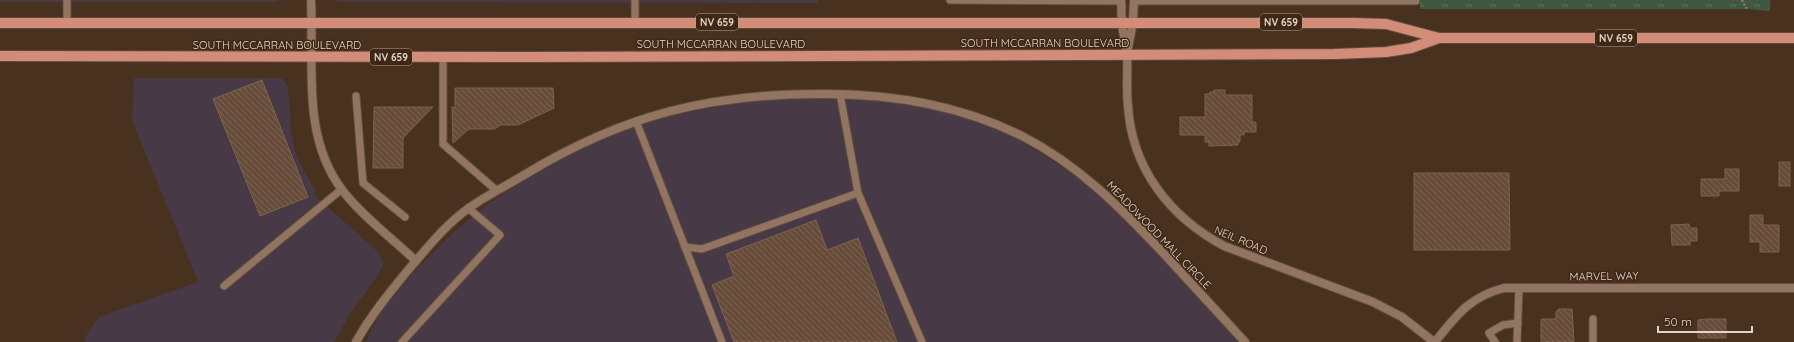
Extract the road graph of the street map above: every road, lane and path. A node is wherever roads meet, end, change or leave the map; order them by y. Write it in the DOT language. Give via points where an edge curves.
graph roads {
  1 [pos="67,0"];
  2 [pos="311,0"];
  3 [pos="635,0"];
  4 [pos="950,0"];
  5 [pos="1121,0"];
  6 [pos="1134,0"];
  7 [pos="1416,0"];
  8 [pos="1742,0"];
  9 [pos="1747,9"];
  10 [pos="635,22"];
  11 [pos="1122,22"];
  12 [pos="1133,22"];
  13 [pos="0,23"];
  14 [pos="67,23"];
  15 [pos="312,23"];
  16 [pos="1439,38"];
  17 [pos="1794,38"];
  18 [pos="1127,54"];
  19 [pos="0,56"];
  20 [pos="311,57"];
  21 [pos="443,57"];
  22 [pos="840,94"];
  23 [pos="356,96"];
  24 [pos="636,121"];
  25 [pos="342,189"];
  26 [pos="496,190"];
  27 [pos="858,193"];
  28 [pos="468,208"];
  29 [pos="405,217"];
  30 [pos="685,247"];
  31 [pos="416,260"];
  32 [pos="224,286"];
  33 [pos="1519,288"];
  34 [pos="1794,288"];
  35 [pos="1593,319"];
  36 [pos="1518,322"];
  37 [pos="356,342"];
  38 [pos="402,342"];
  39 [pos="722,342"];
  40 [pos="922,342"];
  41 [pos="1245,342"];
  42 [pos="1434,342"];
  43 [pos="1495,342"];
  44 [pos="1517,342"];
  45 [pos="1593,342"];
  1 -- 14 [label="lane"];
  2 -- 15 [label="street"];
  3 -- 10 [label="lane"];
  4 -- 5 [label="lane"];
  5 -- 11 [label="street, NEIL ROAD"];
  6 -- 7 [label="lane"];
  6 -- 12 [label="street, NEIL ROAD"];
  8 -- 9 [label="path"];
  10 -- 11 [label="main road, SOUTH MCCARRAN BOULEVARD / NV 659"];
  10 -- 15 [label="main road, SOUTH MCCARRAN BOULEVARD / NV 659"];
  11 -- 12 [label="main road, SOUTH MCCARRAN BOULEVARD / NV 659"];
  11 -- 18 [label="street, NEIL ROAD"];
  12 -- 16 [label="main road, SOUTH MCCARRAN BOULEVARD / NV 659" via="1353,22 1386,24"];
  12 -- 18 [label="street, NEIL ROAD"];
  13 -- 14 [label="main road, SOUTH MCCARRAN BOULEVARD / NV 659"];
  14 -- 15 [label="main road, SOUTH MCCARRAN BOULEVARD / NV 659"];
  15 -- 20 [label="street"];
  16 -- 17 [label="main road, SOUTH MCCARRAN BOULEVARD / NV 659"];
  16 -- 18 [label="main road, SOUTH MCCARRAN BOULEVARD / NV 659" via="1411,48 1386,52"];
  18 -- 21 [label="main road, SOUTH MCCARRAN BOULEVARD / NV 659"];
  18 -- 42 [label="street, NEIL ROAD" via="1128,107 1137,151 1155,186 1187,223 1232,250 1373,302 1402,317"];
  19 -- 20 [label="main road, SOUTH MCCARRAN BOULEVARD / NV 659"];
  20 -- 21 [label="main road, SOUTH MCCARRAN BOULEVARD / NV 659"];
  20 -- 25 [label="street" via="317,139 329,169"];
  21 -- 26 [label="lane" via="443,144"];
  22 -- 24 [label="street, MEADOWOOD MALL CIRCLE" via="747,96 675,109"];
  22 -- 27 [label="lane"];
  22 -- 41 [label="street, MEADOWOOD MALL CIRCLE" via="892,96 960,111 1022,136 1054,155 1109,197"];
  23 -- 29 [label="lane" via="364,183"];
  24 -- 26 [label="street, MEADOWOOD MALL CIRCLE" via="566,150"];
  24 -- 30 [label="lane"];
  25 -- 31 [label="street"];
  25 -- 32 [label="lane"];
  26 -- 28 [label="street, MEADOWOOD MALL CIRCLE"];
  27 -- 30 [label="lane" via="702,249"];
  27 -- 40 [label="lane"];
  28 -- 31 [label="street, MEADOWOOD MALL CIRCLE"];
  28 -- 38 [label="lane" via="500,235"];
  30 -- 39 [label="lane"];
  31 -- 37 [label="street, MEADOWOOD MALL CIRCLE" via="386,297"];
  33 -- 34 [label="street, MARVEL WAY"];
  33 -- 36 [label="lane"];
  33 -- 42 [label="street, MARVEL WAY" via="1504,288 1476,298 1459,312"];
  35 -- 45 [label="lane"];
  36 -- 43 [label="lane" via="1503,325 1489,332"];
  36 -- 44 [label="lane"];
}
